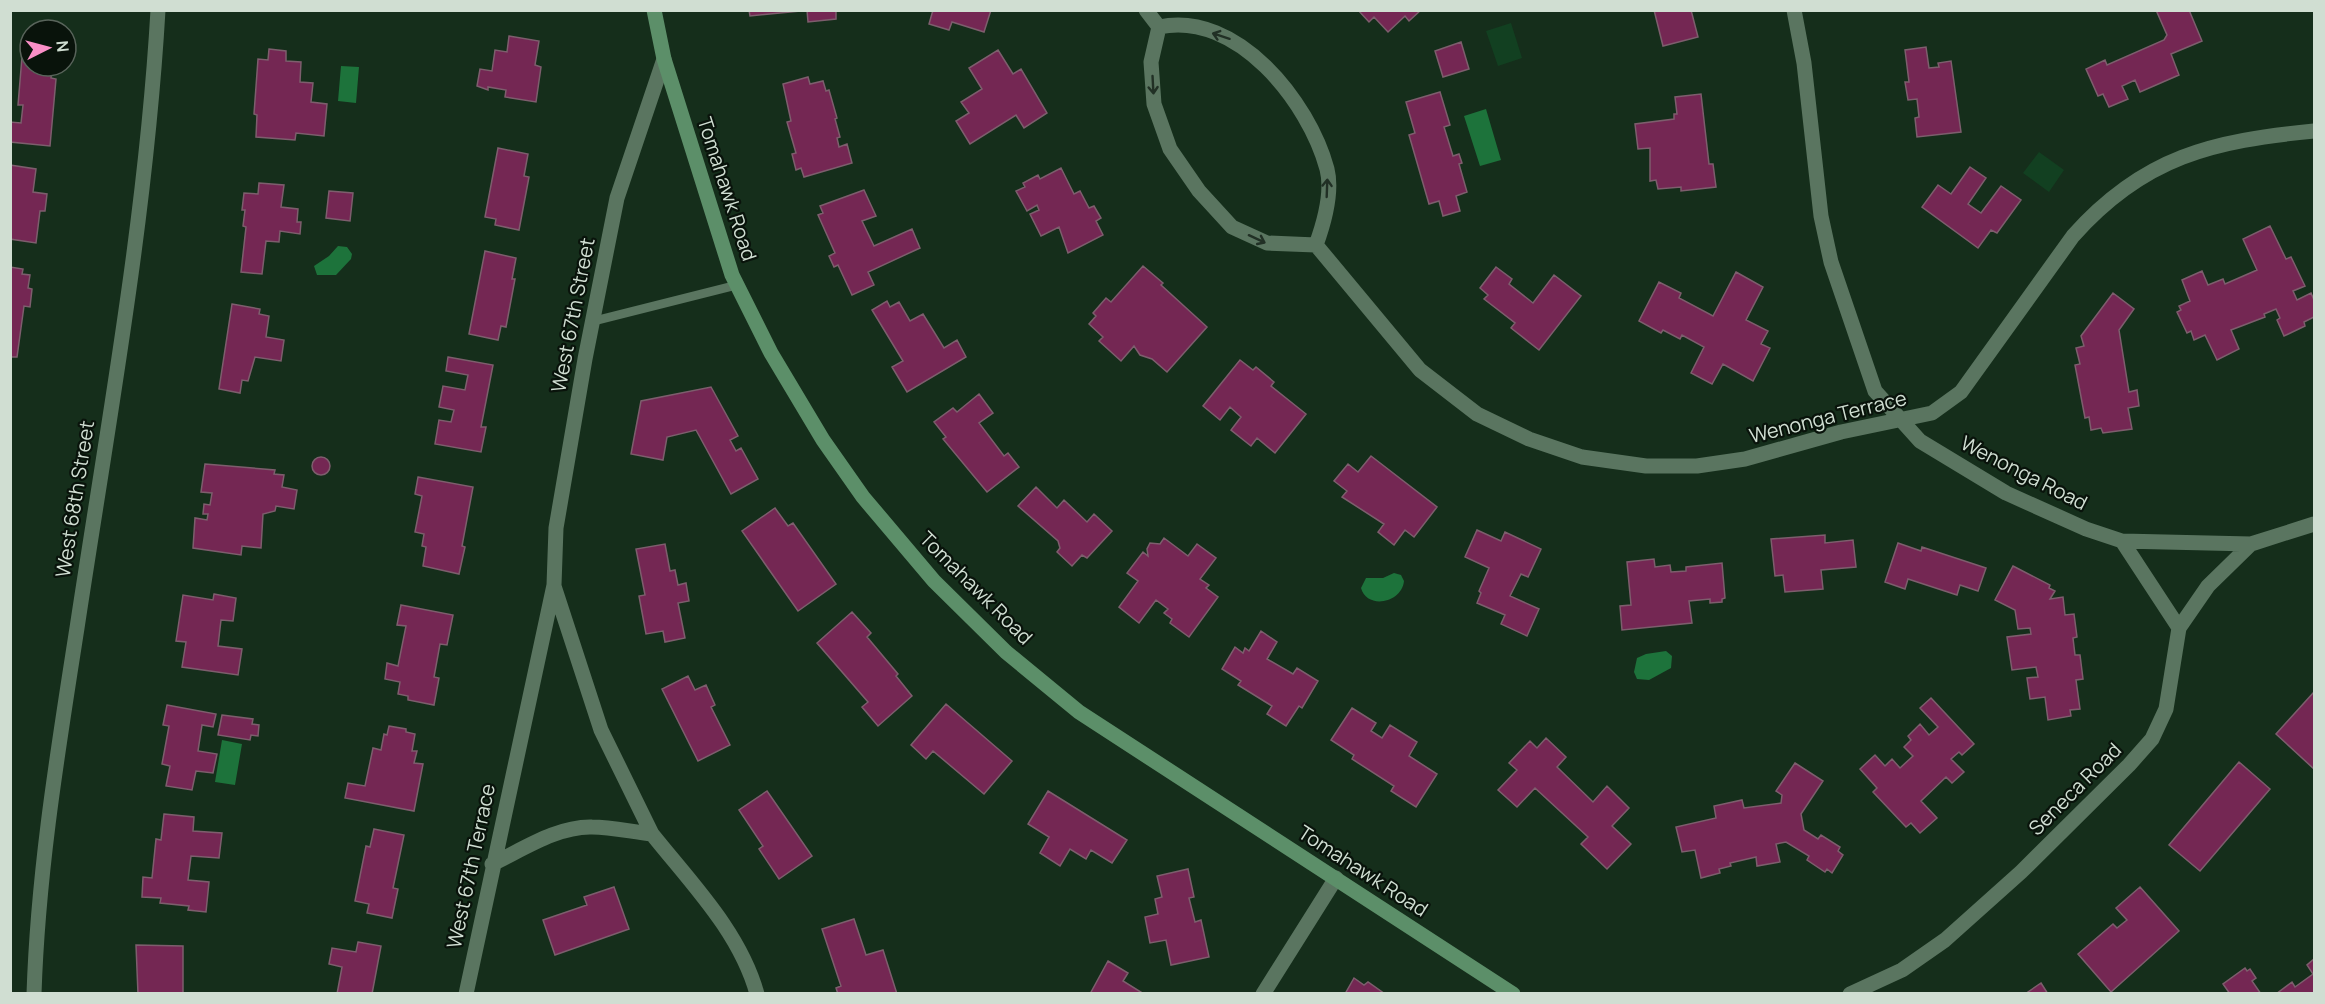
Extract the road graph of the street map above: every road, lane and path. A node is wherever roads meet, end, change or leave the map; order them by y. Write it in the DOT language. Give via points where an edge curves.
graph roads {
  1 [pos="158,10"];
  2 [pos="654,10"];
  3 [pos="1146,10"];
  4 [pos="1794,10"];
  5 [pos="1160,27"];
  6 [pos="664,59"];
  7 [pos="2314,131"];
  8 [pos="1316,245"];
  9 [pos="737,285"];
  10 [pos="594,321"];
  11 [pos="1901,420"];
  12 [pos="2314,524"];
  13 [pos="2122,541"];
  14 [pos="2251,544"];
  15 [pos="554,585"];
  16 [pos="2179,627"];
  17 [pos="517,747"];
  18 [pos="652,834"];
  19 [pos="492,864"];
  20 [pos="1336,879"];
  21 [pos="34,993"];
  22 [pos="466,993"];
  23 [pos="758,993"];
  24 [pos="1263,993"];
  25 [pos="1513,993"];
  26 [pos="1850,993"];
  1 -- 21 [label="street, West 68th Street" via="147,151 128,305 48,814"];
  2 -- 6 [label="street, Tomahawk Road"];
  3 -- 5 [label="street"];
  4 -- 11 [label="street, Wenonga Road" via="1804,63 1821,216 1831,262 1875,391"];
  5 -- 8 [label="street, one-way" via="1151,62 1154,104 1170,149 1198,191 1232,227 1267,243"];
  8 -- 5 [label="street, one-way" via="1326,218 1327,171 1304,112 1265,64 1230,38 1177,23"];
  6 -- 9 [label="street, Tomahawk Road"];
  6 -- 10 [label="street, West 67th Street" via="617,198"];
  7 -- 11 [label="street, Wenonga Terrace" via="2220,144 2157,168 2133,182 2073,236 1961,392 1932,413"];
  8 -- 11 [label="street, Wenonga Terrace" via="1420,370 1450,394 1501,427 1582,457 1646,466 1697,466 1744,459"];
  9 -- 10 [label="lane"];
  9 -- 20 [label="street, Tomahawk Road" via="771,353 823,440 862,497 950,597 1006,652 1079,712"];
  10 -- 15 [label="street, West 67th Street" via="556,528"];
  11 -- 13 [label="street, Wenonga Road" via="1920,441 1980,479 2086,529"];
  12 -- 14 [label="street, Wenonga Road"];
  13 -- 14 [label="street, Wenonga Road"];
  13 -- 16 [label="street"];
  14 -- 16 [label="street" via="2208,586"];
  15 -- 17 [label="street, West 67th Street"];
  15 -- 18 [label="street, West 67th Street" via="601,730"];
  16 -- 26 [label="street, Seneca Road" via="2166,709 2151,739 2129,765 1945,940 1902,970"];
  17 -- 19 [label="street, West 67th Terrace"];
  18 -- 19 [label="street" via="591,827 571,830"];
  18 -- 23 [label="street, West 67th Street" via="704,898 737,947"];
  19 -- 22 [label="street, West 67th Terrace"];
  20 -- 24 [label="street"];
  20 -- 25 [label="street, Tomahawk Road"];
}
